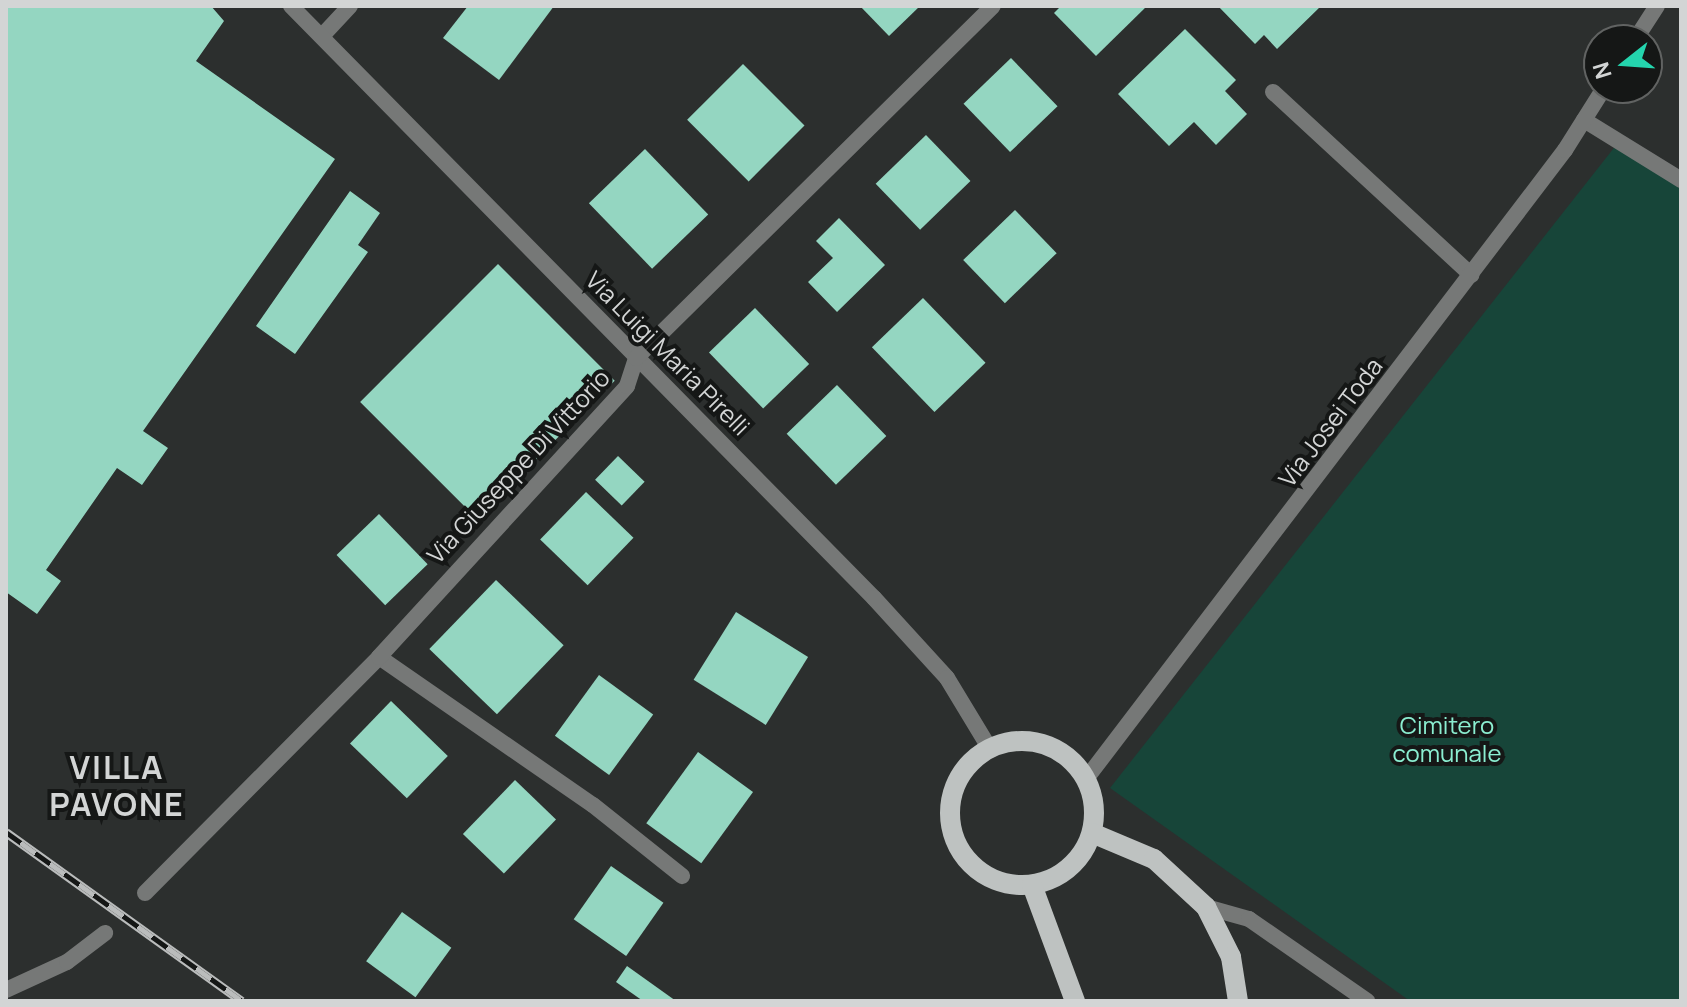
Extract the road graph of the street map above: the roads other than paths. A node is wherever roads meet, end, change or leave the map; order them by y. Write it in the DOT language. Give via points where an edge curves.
graph roads {
  1 [pos="291,6"];
  2 [pos="350,6"];
  3 [pos="993,6"];
  4 [pos="1657,6"];
  5 [pos="1645,24"];
  6 [pos="322,36"];
  7 [pos="1273,92"];
  8 [pos="1594,104"];
  9 [pos="1584,120"];
  10 [pos="1681,180"];
  11 [pos="1471,275"];
  12 [pos="636,358"];
  13 [pos="379,657"];
  14 [pos="990,749"];
  15 [pos="1086,779"];
  16 [pos="1092,833"];
  17 [pos="682,876"];
  18 [pos="1032,885"];
  19 [pos="145,893"];
  20 [pos="1206,907"];
  21 [pos="105,933"];
  22 [pos="6,990"];
  23 [pos="1075,1001"];
  24 [pos="1238,1001"];
  25 [pos="1367,1001"];
  1 -- 6 [label="street, Via Luigi Maria Pirelli"];
  2 -- 6 [label="street"];
  3 -- 12 [label="street, Via Giuseppe Di Vittorio"];
  4 -- 5 [label="street"];
  6 -- 12 [label="street, Via Luigi Maria Pirelli"];
  7 -- 11 [label="street"];
  8 -- 9 [label="street, Via Josei Toda"];
  9 -- 10 [label="street"];
  9 -- 11 [label="street, Via Josei Toda"];
  11 -- 15 [label="street, Via Josei Toda"];
  12 -- 13 [label="street, Via Giuseppe Di Vittorio" via="627,386"];
  12 -- 14 [label="street, Via Luigi Maria Pirelli" via="947,678"];
  13 -- 17 [label="street" via="593,805"];
  13 -- 19 [label="street, Via Giuseppe Di Vittorio"];
  14 -- 15 [label="main road" via="1036,743 1065,755"];
  14 -- 18 [label="main road" via="968,767 954,792 954,835 990,878"];
  15 -- 16 [label="main road" via="1094,805"];
  16 -- 18 [label="main road" via="1063,873"];
  16 -- 20 [label="main road" via="1154,859"];
  18 -- 23 [label="main road"];
  20 -- 24 [label="main road" via="1231,957"];
  20 -- 25 [label="street" via="1249,919"];
  21 -- 22 [label="street" via="67,962"];
}
